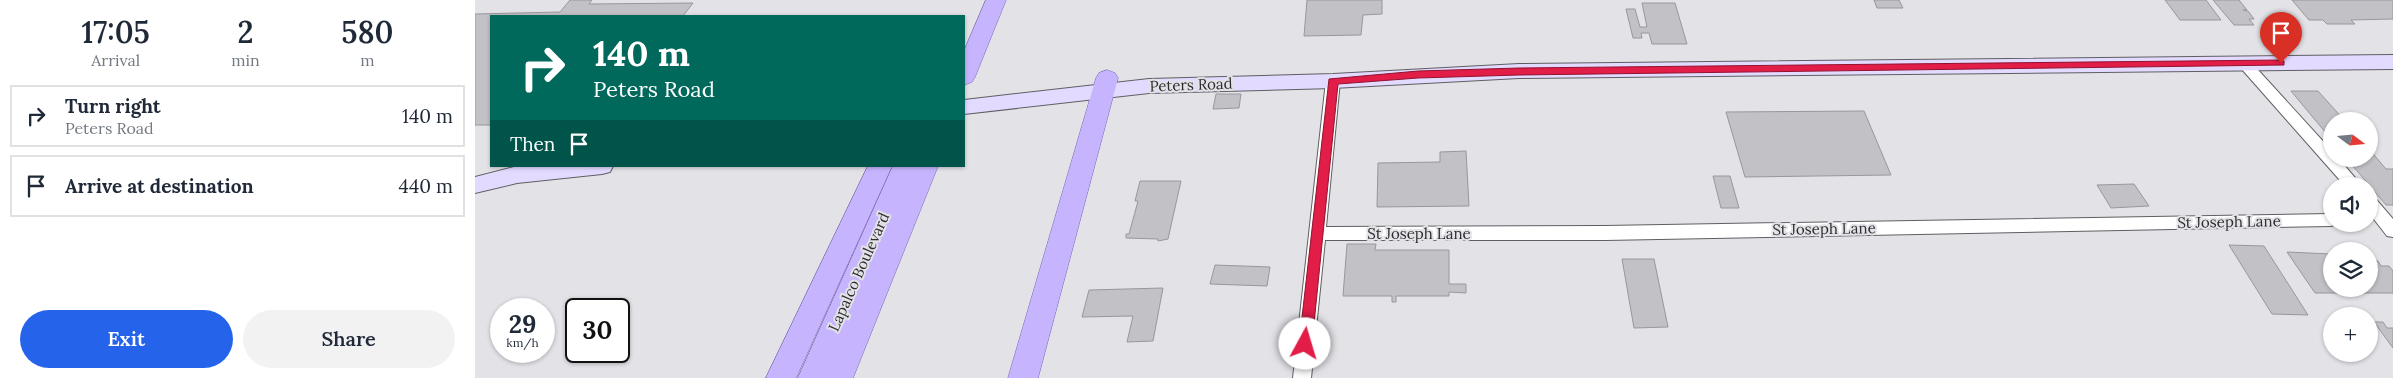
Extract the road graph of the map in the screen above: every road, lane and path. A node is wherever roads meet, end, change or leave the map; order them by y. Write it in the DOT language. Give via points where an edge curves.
graph roads {
  1 [pos="978,0"];
  2 [pos="996,0"];
  3 [pos="965,30"];
  4 [pos="2393,62"];
  5 [pos="2244,63"];
  6 [pos="965,75"];
  7 [pos="1418,75"];
  8 [pos="1333,81"];
  9 [pos="1105,84"];
  10 [pos="965,92"];
  11 [pos="965,108"];
  12 [pos="552,167"];
  13 [pos="593,167"];
  14 [pos="880,167"];
  15 [pos="905,167"];
  16 [pos="927,167"];
  17 [pos="518,175"];
  18 [pos="2346,177"];
  19 [pos="475,184"];
  20 [pos="2323,220"];
  21 [pos="1317,234"];
  22 [pos="781,378"];
  23 [pos="813,378"];
  24 [pos="838,378"];
  25 [pos="1023,378"];
  26 [pos="1302,378"];
  1 -- 3 [label="main road"];
  2 -- 6 [label="main road"];
  4 -- 5 [label="main road, Peters Road"];
  5 -- 7 [label="main road, Peters Road" via="1519,71"];
  5 -- 18 [label="street"];
  7 -- 8 [label="main road, Peters Road"];
  7 -- 9 [label="main road, Peters Road" via="1341,71"];
  8 -- 9 [label="main road, Peters Road" via="1149,86"];
  8 -- 21 [label="street"];
  9 -- 10 [label="main road, Peters Road"];
  9 -- 11 [label="main road, Peters Road"];
  9 -- 25 [label="main road"];
  12 -- 17 [label="main road"];
  13 -- 17 [label="main road"];
  14 -- 22 [label="main road"];
  15 -- 23 [label="main road, Lapalco Boulevard"];
  16 -- 24 [label="main road, Lapalco Boulevard"];
  17 -- 19 [label="main road"];
  20 -- 21 [label="street, St Joseph Lane" via="1615,233"];
  21 -- 26 [label="street"];
}
